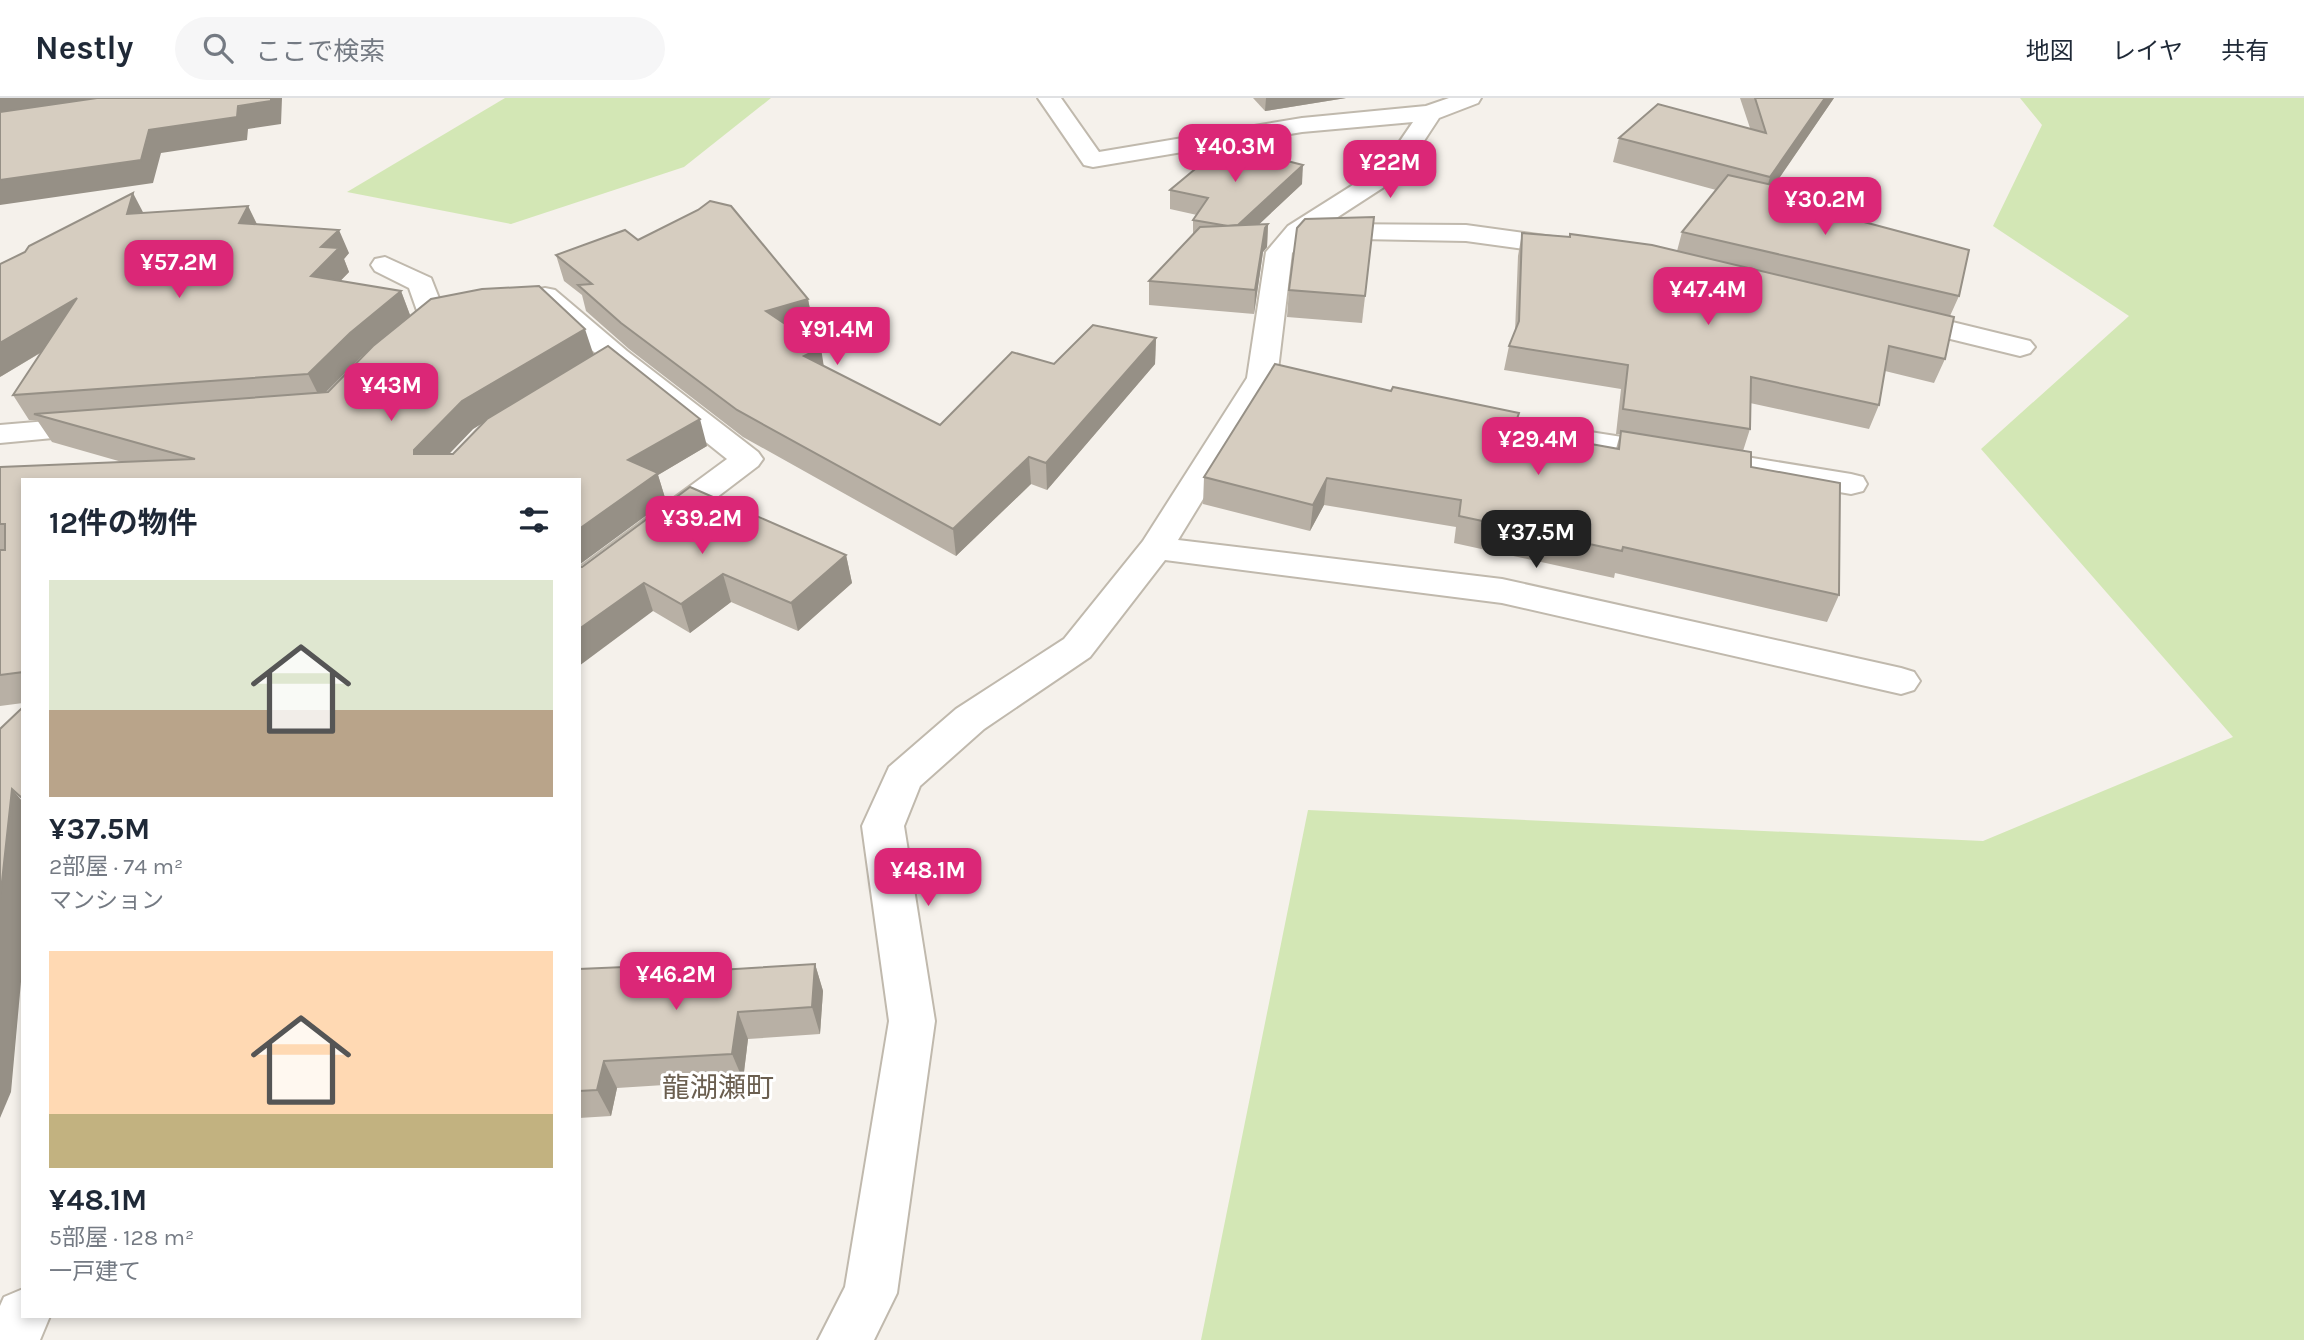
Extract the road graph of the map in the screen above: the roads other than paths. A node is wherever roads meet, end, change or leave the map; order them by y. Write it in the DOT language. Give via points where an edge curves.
graph roads {
  1 [pos="1049,98"];
  2 [pos="1470,98"];
  3 [pos="1430,113"];
  4 [pos="1297,232"];
  5 [pos="1604,252"];
  6 [pos="385,265"];
  7 [pos="1873,312"];
  8 [pos="2020,347"];
  9 [pos="1295,376"];
  10 [pos="1262,378"];
  11 [pos="1436,408"];
  12 [pos="127,424"];
  13 [pos="0,434"];
  14 [pos="1851,484"];
  15 [pos="1156,548"];
  16 [pos="581,584"];
  17 [pos="1901,681"];
  18 [pos="22,1318"];
  19 [pos="13,1340"];
  20 [pos="845,1340"];
  1 -- 3 [label="street" via="1093,160 1302,125"];
  2 -- 3 [label="street"];
  3 -- 4 [label="street" via="1392,171"];
  4 -- 5 [label="street" via="1466,233"];
  4 -- 10 [label="street" via="1279,252"];
  6 -- 16 [label="street" via="421,284 421,324 548,296 606,364 747,459"];
  7 -- 8 [label="street"];
  9 -- 10 [label="street"];
  10 -- 15 [label="street"];
  11 -- 14 [label="street" via="1526,431"];
  12 -- 13 [label="street"];
  15 -- 17 [label="street" via="1502,591"];
  15 -- 20 [label="street" via="1077,648 970,719 903,778 883,826 912,1021 870,1293"];
  18 -- 19 [label="street"];
}
